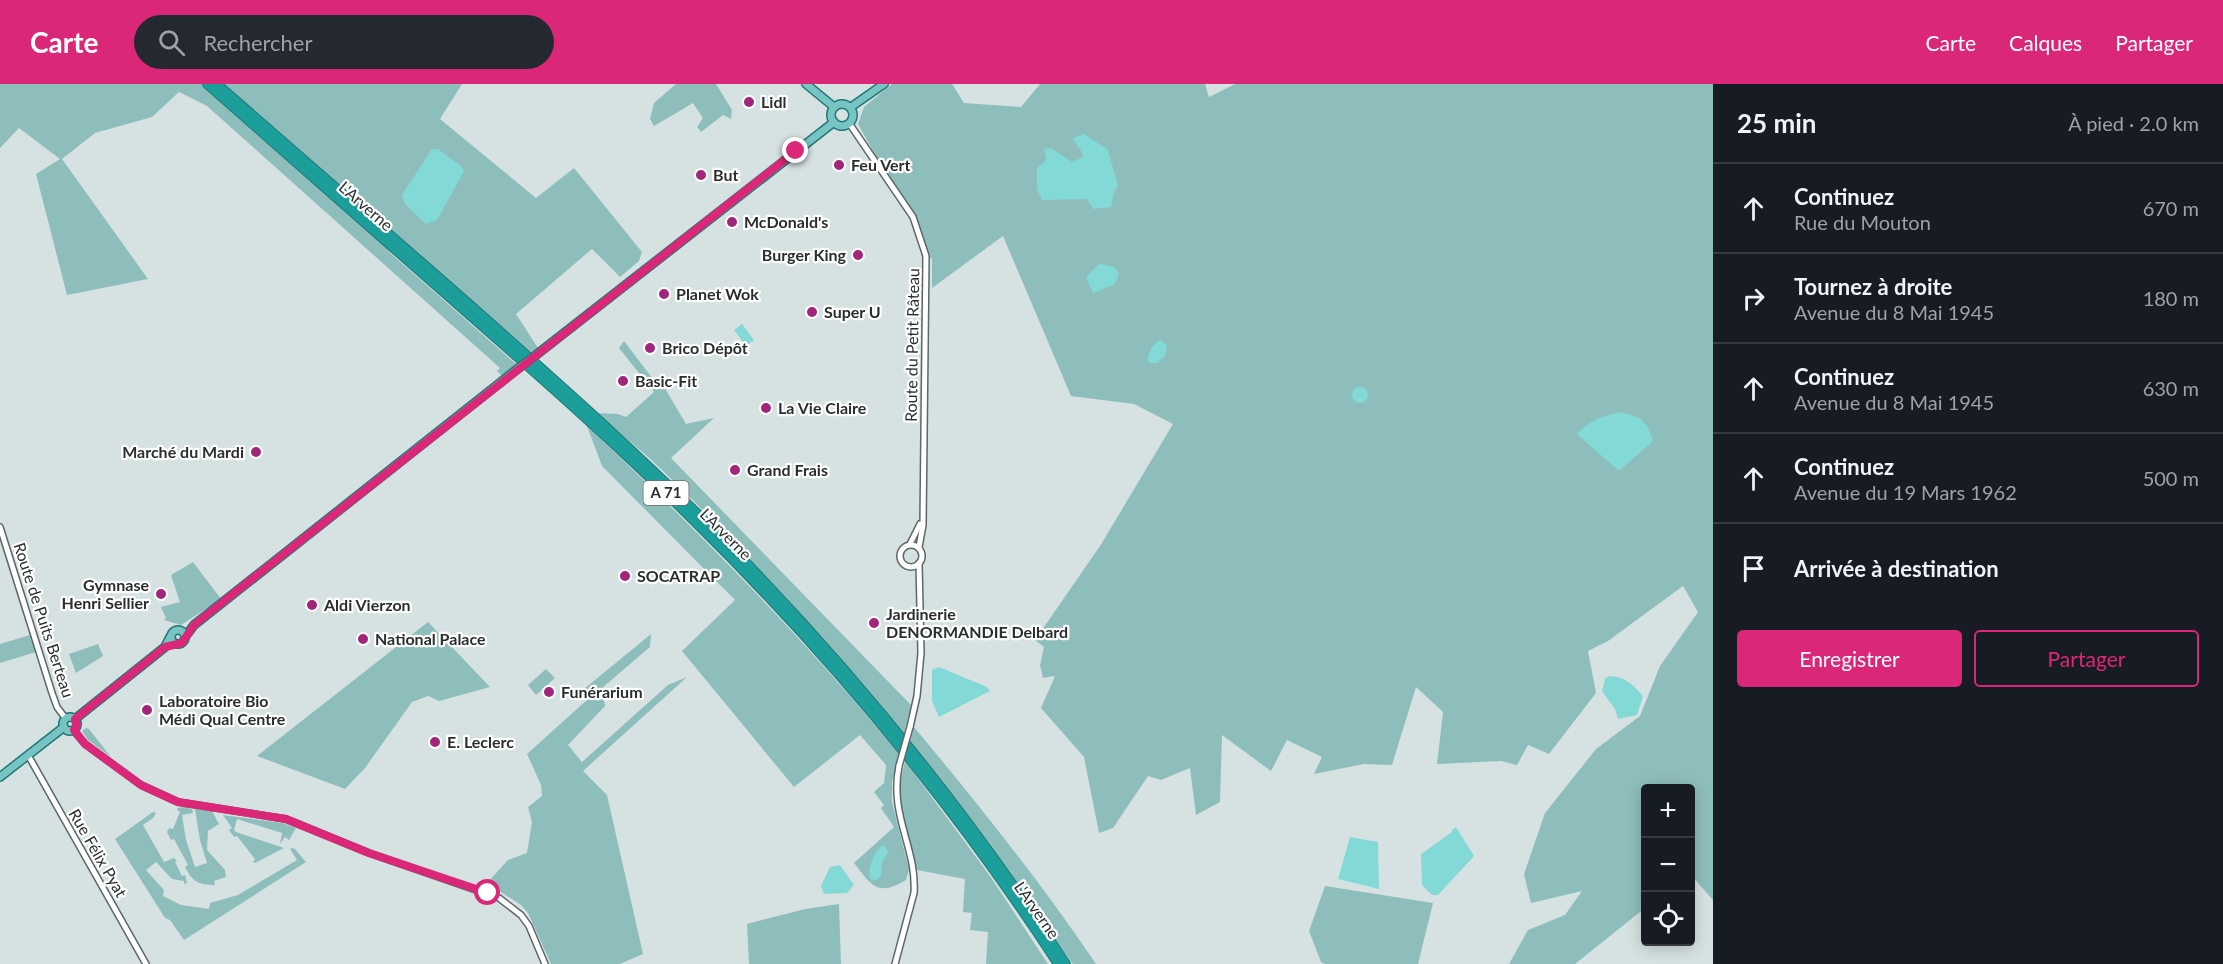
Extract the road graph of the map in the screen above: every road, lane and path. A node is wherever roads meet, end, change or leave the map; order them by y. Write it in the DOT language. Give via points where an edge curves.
graph roads {
  1 [pos="207,84"];
  2 [pos="217,84"];
  3 [pos="806,84"];
  4 [pos="884,84"];
  5 [pos="834,107"];
  6 [pos="851,107"];
  7 [pos="834,122"];
  8 [pos="849,123"];
  9 [pos="922,517"];
  10 [pos="0,527"];
  11 [pos="910,544"];
  12 [pos="919,548"];
  13 [pos="919,563"];
  14 [pos="908,567"];
  15 [pos="921,591"];
  16 [pos="194,625"];
  17 [pos="180,630"];
  18 [pos="170,637"];
  19 [pos="185,637"];
  20 [pos="177,644"];
  21 [pos="165,647"];
  22 [pos="66,719"];
  23 [pos="75,719"];
  24 [pos="64,728"];
  25 [pos="74,730"];
  26 [pos="28,755"];
  27 [pos="0,777"];
  28 [pos="146,964"];
  29 [pos="545,964"];
  30 [pos="895,964"];
  31 [pos="1058,964"];
  32 [pos="1066,964"];
  1 -- 31 [label="highway, L'Arverne / A 71" via="556,391 734,560 904,753"];
  2 -- 32 [label="highway, L'Arverne / A 71" via="559,384 739,555 902,738 998,864"];
  3 -- 5 [label="main road"];
  4 -- 6 [label="main road"];
  5 -- 6 [label="main road" via="842,103"];
  5 -- 7 [label="main road"];
  6 -- 8 [label="main road" via="853,117"];
  7 -- 8 [label="main road" via="843,126"];
  7 -- 16 [label="main road, bridge"];
  8 -- 9 [label="street, Route du Petit Râteau" via="913,217 926,256"];
  9 -- 11 [label="street, Route du Petit Râteau"];
  9 -- 12 [label="street, Route du Petit Râteau"];
  10 -- 22 [label="street, Route de Puits Berteau" via="51,690"];
  11 -- 12 [label="street"];
  11 -- 14 [label="street" via="899,555"];
  12 -- 13 [label="street"];
  13 -- 14 [label="street"];
  13 -- 15 [label="street"];
  14 -- 15 [label="street"];
  15 -- 30 [label="street, bridge" via="917,696 896,790 915,884"];
  16 -- 17 [label="main road"];
  16 -- 19 [label="main road"];
  17 -- 18 [label="main road" via="174,630"];
  17 -- 19 [label="main road"];
  18 -- 20 [label="main road"];
  18 -- 21 [label="main road"];
  19 -- 20 [label="main road" via="184,642"];
  20 -- 21 [label="main road"];
  21 -- 23 [label="main road"];
  22 -- 23 [label="main road"];
  22 -- 24 [label="main road"];
  23 -- 25 [label="main road"];
  24 -- 25 [label="main road"];
  24 -- 26 [label="main road"];
  25 -- 29 [label="street" via="85,744 141,785 178,802 286,819 369,853 499,898 521,915"];
  26 -- 27 [label="main road"];
  26 -- 28 [label="street, Rue Félix Pyat"];
}
